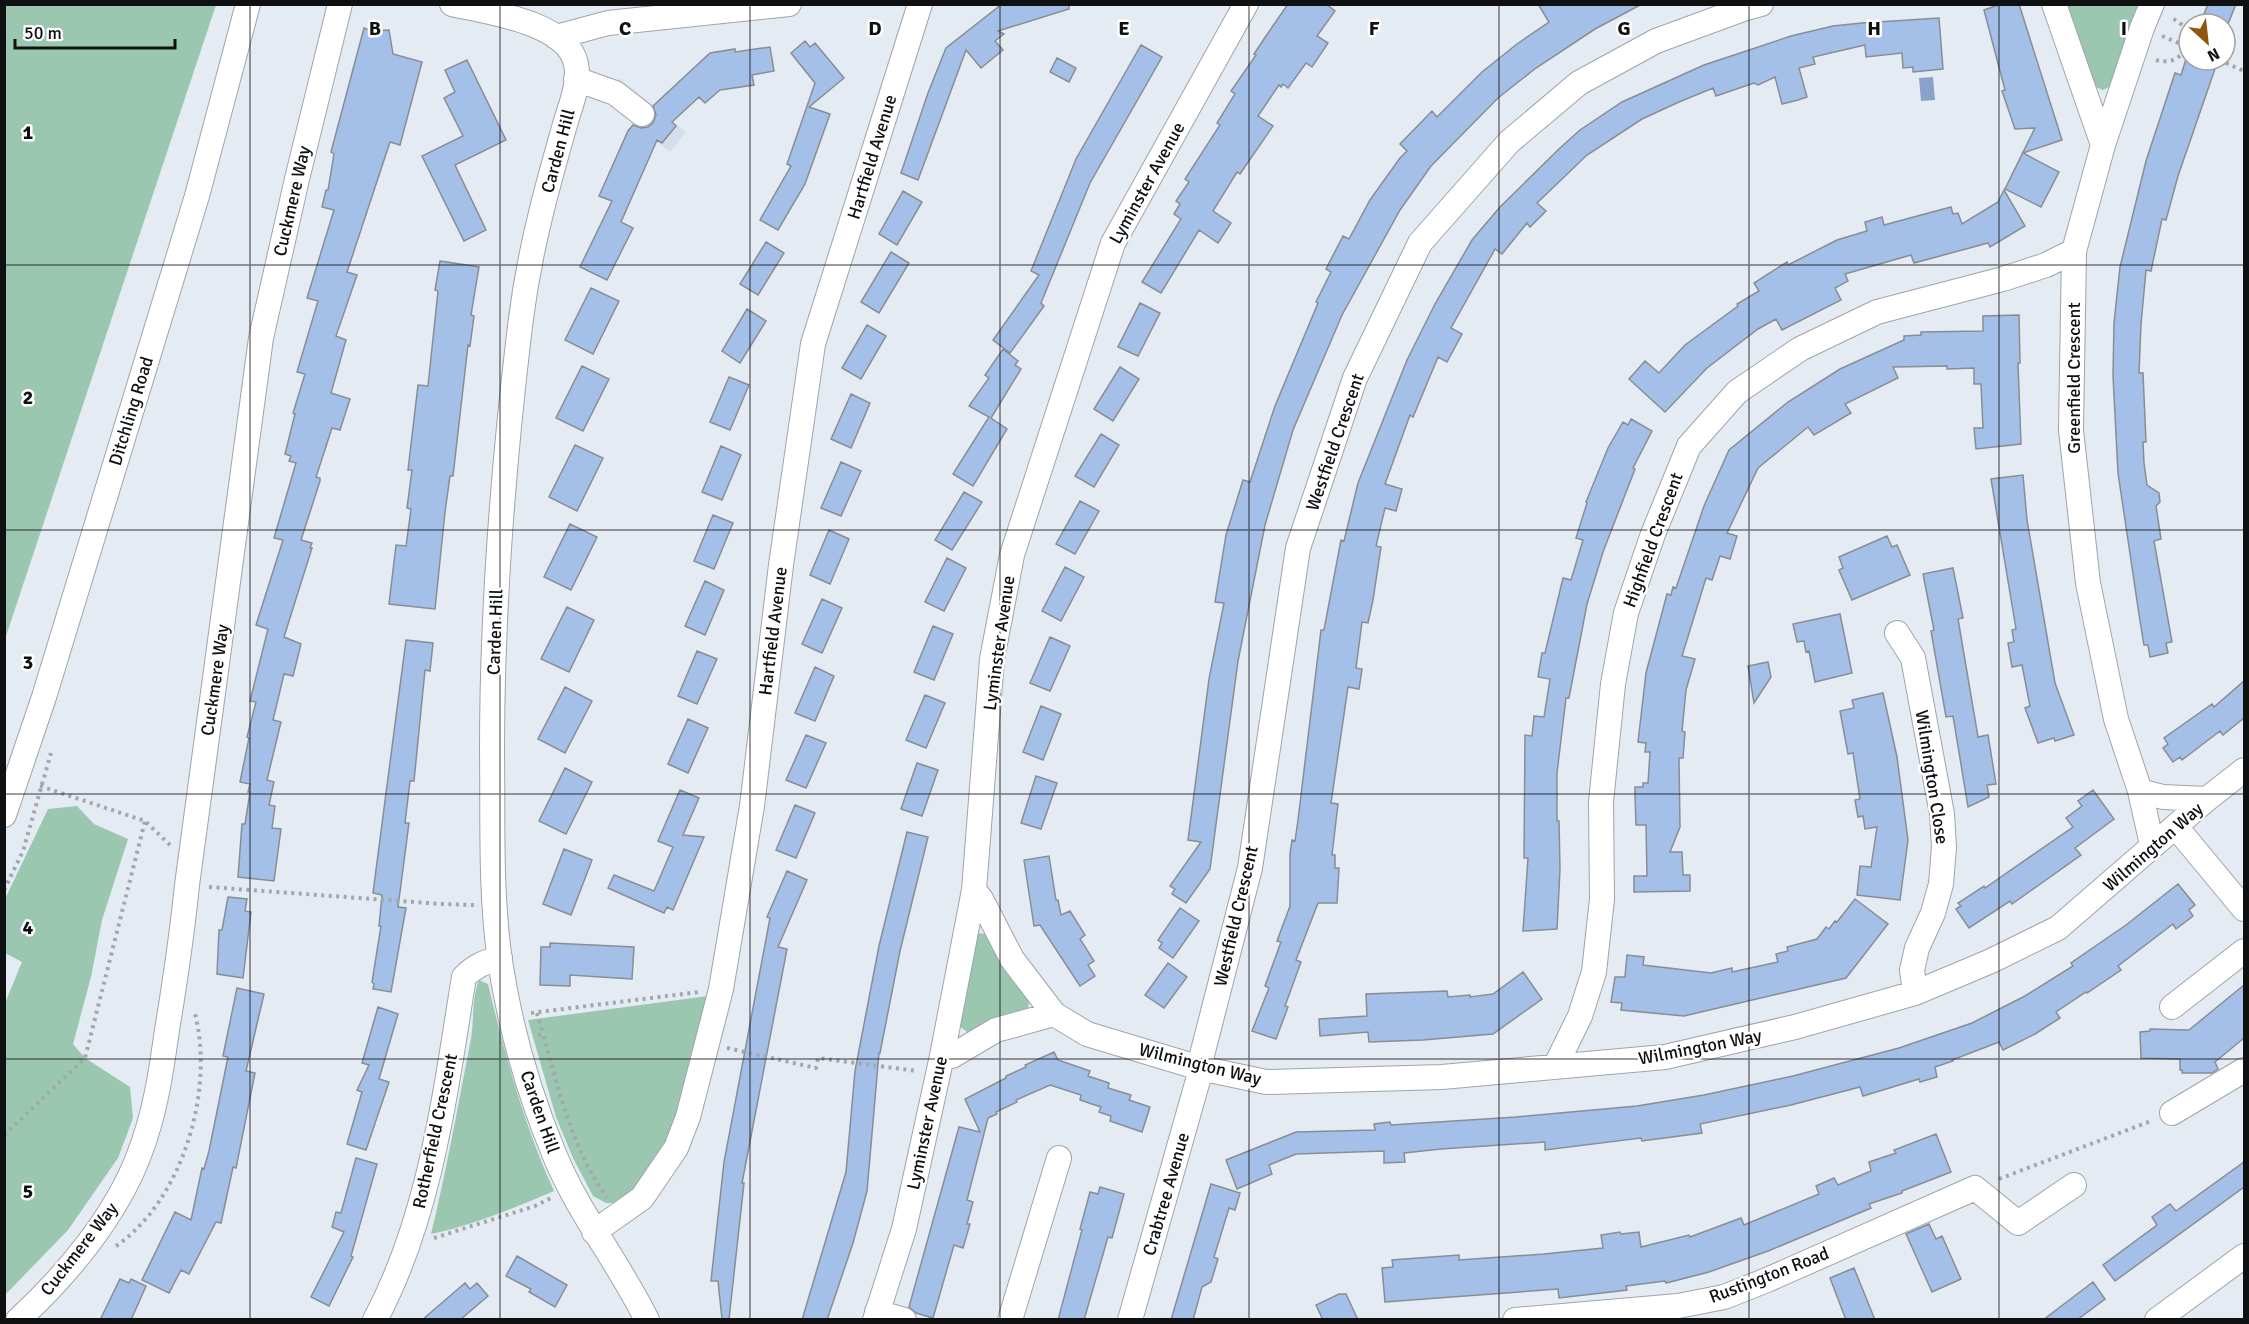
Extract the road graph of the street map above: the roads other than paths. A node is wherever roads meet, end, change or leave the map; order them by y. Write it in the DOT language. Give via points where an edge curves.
graph roads {
  1 [pos="248,4"];
  2 [pos="340,4"];
  3 [pos="452,4"];
  4 [pos="789,4"];
  5 [pos="920,4"];
  6 [pos="1246,4"];
  7 [pos="1761,4"];
  8 [pos="2054,4"];
  9 [pos="2161,11"];
  10 [pos="610,14"];
  11 [pos="556,37"];
  12 [pos="576,79"];
  13 [pos="642,114"];
  14 [pos="2103,145"];
  15 [pos="2074,251"];
  16 [pos="1897,633"];
  17 [pos="2244,770"];
  18 [pos="2140,791"];
  19 [pos="2207,799"];
  20 [pos="4,815"];
  21 [pos="2176,827"];
  22 [pos="2152,845"];
  23 [pos="974,890"];
  24 [pos="2244,909"];
  25 [pos="2244,951"];
  26 [pos="500,958"];
  27 [pos="1916,993"];
  28 [pos="2172,1007"];
  29 [pos="1054,1014"];
  30 [pos="940,1065"];
  31 [pos="1555,1067"];
  32 [pos="1200,1068"];
  33 [pos="2244,1070"];
  34 [pos="2172,1113"];
  35 [pos="1059,1158"];
  36 [pos="2074,1185"];
  37 [pos="594,1232"];
  38 [pos="2244,1256"];
  39 [pos="876,1316"];
  40 [pos="18,1320"];
  41 [pos="375,1320"];
  42 [pos="647,1320"];
  43 [pos="904,1320"];
  44 [pos="1010,1320"];
  45 [pos="1130,1320"];
  46 [pos="1515,1320"];
  47 [pos="2157,1320"];
  1 -- 20 [label="street, Ditchling Road" via="196,196"];
  2 -- 40 [label="street, Cuckmere Way" via="261,338 179,964 154,1108 139,1156 114,1207 43,1297"];
  3 -- 11 [label="street, Carden Hill" via="538,25"];
  4 -- 10 [label="street"];
  5 -- 37 [label="street, Hartfield Avenue" via="813,344 752,806 721,989 688,1118 676,1148 642,1198"];
  6 -- 23 [label="street, Lyminster Avenue" via="1113,243 1012,555 993,658"];
  7 -- 32 [label="street, Westfield Crescent" via="1656,41 1579,83 1509,142 1420,243 1355,378 1298,548 1250,868"];
  8 -- 14 [label="street"];
  9 -- 14 [label="street, Greenfield Crescent" via="2142,28"];
  10 -- 11 [label="street"];
  11 -- 12 [label="street, Carden Hill" via="574,57"];
  12 -- 13 [label="street" via="615,93"];
  12 -- 26 [label="street, Carden Hill" via="524,294 506,452 492,721"];
  14 -- 15 [label="street, Greenfield Crescent"];
  15 -- 18 [label="street, Greenfield Crescent" via="2071,430 2088,583 2116,719"];
  15 -- 31 [label="street, Highfield Crescent" via="2003,279 1877,312 1800,349 1737,392 1689,446 1626,613 1613,684 1600,802 1602,899 1594,972 1580,1016"];
  16 -- 27 [label="street, Wilmington Close" via="1912,658 1942,814 1944,847 1941,884 1912,970"];
  17 -- 19 [label="street, Wilmington Way"];
  18 -- 19 [label="street"];
  18 -- 22 [label="street, Greenfield Crescent"];
  19 -- 21 [label="street, Wilmington Way"];
  21 -- 22 [label="street, Wilmington Way"];
  21 -- 24 [label="street"];
  22 -- 27 [label="street, Wilmington Way" via="2058,928"];
  23 -- 29 [label="street, Wilmington Way" via="1012,959"];
  23 -- 30 [label="street, Lyminster Avenue"];
  25 -- 28 [label="street"];
  26 -- 37 [label="street, Carden Hill" via="514,1027 555,1157"];
  26 -- 41 [label="street, Rotherfield Crescent" via="474,967 464,977 436,1140 412,1233"];
  27 -- 31 [label="street, Wilmington Way" via="1795,1027 1665,1057"];
  29 -- 30 [label="street" via="996,1030"];
  29 -- 32 [label="street, Wilmington Way" via="1087,1034"];
  30 -- 39 [label="street, Lyminster Avenue" via="904,1229"];
  31 -- 32 [label="street, Wilmington Way" via="1442,1077 1266,1082"];
  32 -- 45 [label="street, Crabtree Avenue"];
  33 -- 34 [label="street"];
  35 -- 44 [label="street"];
  36 -- 46 [label="street, Rustington Road" via="2018,1223 1975,1188 1724,1296 1678,1306"];
  37 -- 42 [label="street, Carden Hill"];
  38 -- 47 [label="street"];
  39 -- 43 [label="street"];
}
